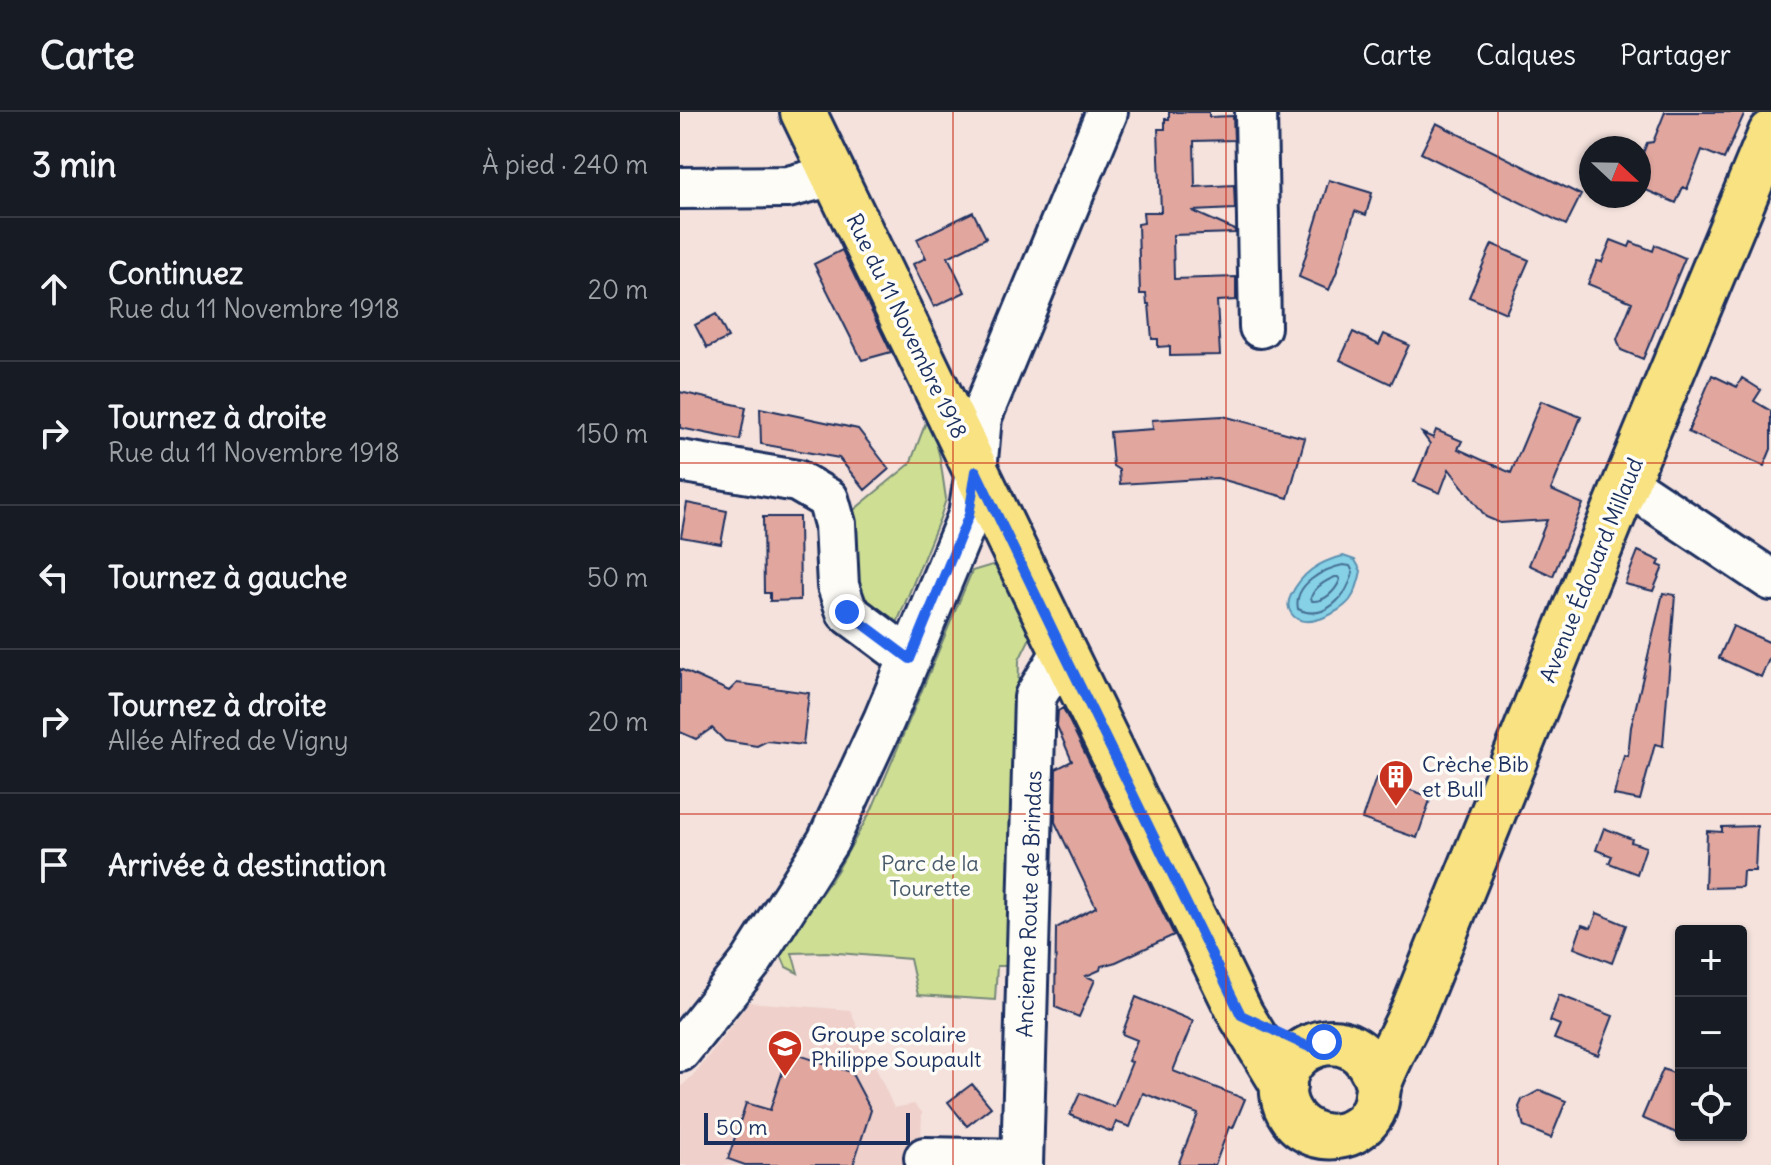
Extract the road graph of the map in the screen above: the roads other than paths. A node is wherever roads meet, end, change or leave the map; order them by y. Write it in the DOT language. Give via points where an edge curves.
graph roads {
  1 [pos="803,112"];
  2 [pos="1107,112"];
  3 [pos="1256,112"];
  4 [pos="1771,133"];
  5 [pos="834,175"];
  6 [pos="680,188"];
  7 [pos="1260,327"];
  8 [pos="680,461"];
  9 [pos="976,471"];
  10 [pos="1626,483"];
  11 [pos="1771,580"];
  12 [pos="1063,651"];
  13 [pos="910,659"];
  14 [pos="1414,1009"];
  15 [pos="1241,1015"];
  16 [pos="1309,1047"];
  17 [pos="1354,1048"];
  18 [pos="680,1051"];
  19 [pos="1378,1084"];
  20 [pos="1284,1086"];
  21 [pos="1312,1147"];
  22 [pos="1350,1149"];
  23 [pos="925,1158"];
  24 [pos="1022,1162"];
  1 -- 5 [label="main road, Rue du 11 Novembre 1918"];
  2 -- 9 [label="street" via="981,417"];
  3 -- 7 [label="street"];
  4 -- 10 [label="main road, Avenue Édouard Millaud"];
  5 -- 6 [label="street" via="788,187"];
  5 -- 9 [label="main road, Rue du 11 Novembre 1918"];
  8 -- 13 [label="street" via="797,481 828,499 835,524 838,586 847,612"];
  9 -- 12 [label="main road, Rue du 11 Novembre 1918"];
  9 -- 13 [label="street" via="969,515"];
  10 -- 11 [label="street"];
  10 -- 14 [label="main road, Avenue Édouard Millaud"];
  12 -- 15 [label="main road, Rue du 11 Novembre 1918"];
  12 -- 24 [label="street, Ancienne Route de Brindas" via="1035,697"];
  13 -- 18 [label="street" via="828,841 751,962"];
  14 -- 17 [label="main road"];
  14 -- 19 [label="main road, Avenue Édouard Millaud"];
  15 -- 16 [label="main road"];
  15 -- 20 [label="main road, Rue du 11 Novembre 1918"];
  16 -- 17 [label="main road" via="1324,1042"];
  16 -- 20 [label="main road" via="1287,1070"];
  17 -- 19 [label="main road" via="1366,1057"];
  19 -- 22 [label="main road, Avenue Édouard Millaud" via="1373,1112"];
  20 -- 21 [label="main road, Rue du 11 Novembre 1918" via="1288,1111"];
  21 -- 22 [label="main road" via="1320,1136 1336,1137"];
  23 -- 24 [label="street"];
}
